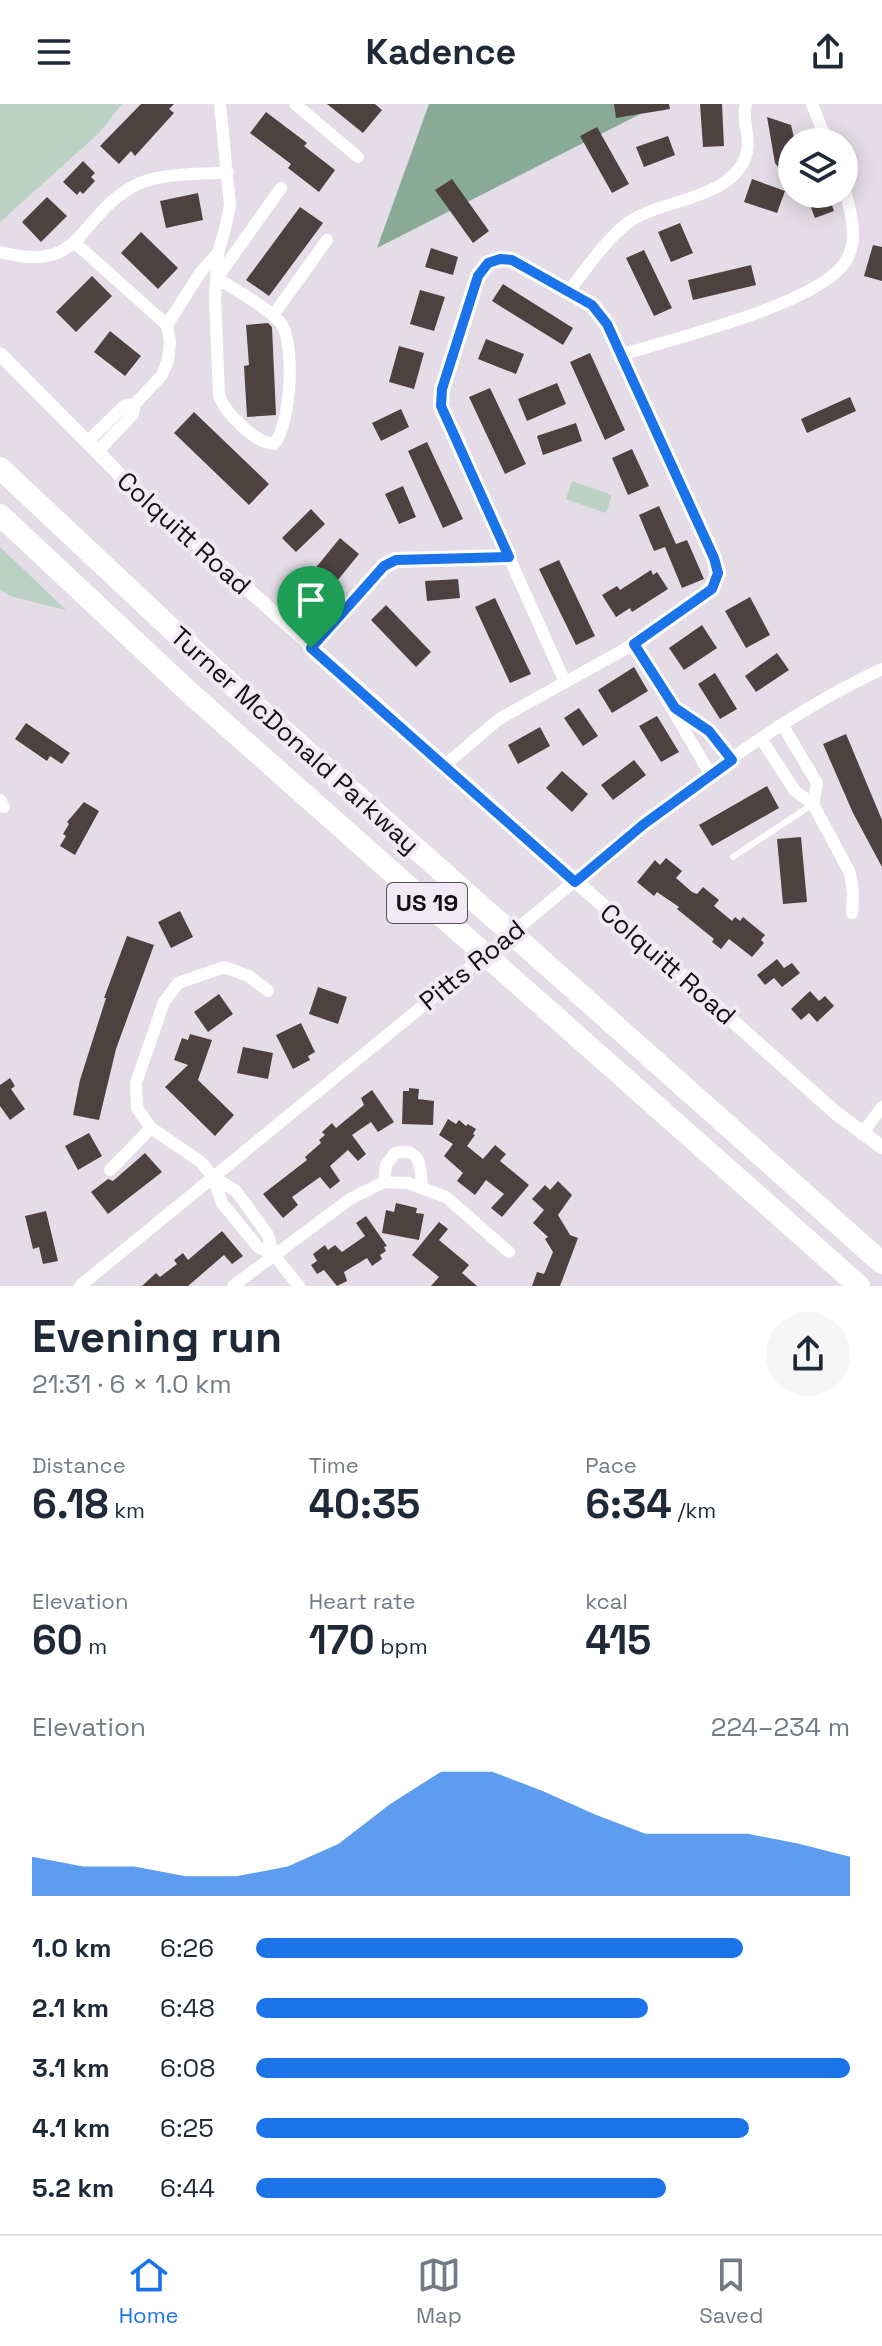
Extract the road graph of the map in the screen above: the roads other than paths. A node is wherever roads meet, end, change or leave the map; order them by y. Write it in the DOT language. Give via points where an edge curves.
graph roads {
  1 [pos="220,104"];
  2 [pos="295,104"];
  3 [pos="746,104"];
  4 [pos="812,104"];
  5 [pos="821,128"];
  6 [pos="358,157"];
  7 [pos="228,172"];
  8 [pos="281,188"];
  9 [pos="848,208"];
  10 [pos="327,240"];
  11 [pos="74,242"];
  12 [pos="0,252"];
  13 [pos="218,253"];
  14 [pos="217,278"];
  15 [pos="569,291"];
  16 [pos="274,314"];
  17 [pos="167,325"];
  18 [pos="0,354"];
  19 [pos="621,355"];
  20 [pos="92,447"];
  21 [pos="0,468"];
  22 [pos="0,515"];
  23 [pos="509,557"];
  24 [pos="634,644"];
  25 [pos="311,648"];
  26 [pos="882,669"];
  27 [pos="565,682"];
  28 [pos="675,708"];
  29 [pos="783,726"];
  30 [pos="762,740"];
  31 [pos="732,760"];
  32 [pos="444,766"];
  33 [pos="711,775"];
  34 [pos="813,804"];
  35 [pos="733,857"];
  36 [pos="575,882"];
  37 [pos="852,913"];
  38 [pos="268,991"];
  39 [pos="882,1107"];
  40 [pos="151,1128"];
  41 [pos="862,1134"];
  42 [pos="882,1147"];
  43 [pos="110,1170"];
  44 [pos="213,1177"];
  45 [pos="384,1182"];
  46 [pos="422,1187"];
  47 [pos="509,1252"];
  48 [pos="273,1254"];
  49 [pos="882,1263"];
  50 [pos="80,1286"];
  51 [pos="233,1286"];
  52 [pos="299,1286"];
  53 [pos="859,1286"];
  1 -- 7 [label="street"];
  2 -- 6 [label="street"];
  3 -- 15 [label="street" via="742,117 747,153 726,180 632,220"];
  4 -- 5 [label="street"];
  7 -- 11 [label="street" via="145,180 129,188"];
  7 -- 13 [label="street" via="230,205"];
  8 -- 14 [label="street"];
  9 -- 19 [label="street" via="854,239 847,261 813,288 763,311"];
  10 -- 16 [label="street"];
  11 -- 12 [label="street" via="56,255 37,259"];
  11 -- 17 [label="street"];
  13 -- 14 [label="street"];
  13 -- 17 [label="street"];
  14 -- 16 [label="street"];
  14 -- 16 [label="street" via="222,406 260,439 274,444 289,403 287,342 284,326"];
  15 -- 19 [label="street" via="592,305"];
  15 -- 23 [label="street" via="512,260 488,263 478,276 442,389 441,406"];
  17 -- 20 [label="street" via="170,342 162,375 135,404 124,406"];
  18 -- 20 [label="street, Colquitt Road"];
  19 -- 24 [label="street" via="718,573 712,589"];
  20 -- 25 [label="street, Colquitt Road"];
  21 -- 49 [label="highway, Turner McDonald Parkway / US 19" via="212,667"];
  22 -- 53 [label="highway, Turner McDonald Parkway / US 19" via="190,693"];
  23 -- 25 [label="street" via="396,560 384,566"];
  23 -- 27 [label="street"];
  24 -- 27 [label="street"];
  24 -- 28 [label="street"];
  25 -- 32 [label="street, Colquitt Road"];
  26 -- 29 [label="street, Pitts Road"];
  27 -- 32 [label="street" via="499,719"];
  28 -- 31 [label="street" via="709,731"];
  28 -- 33 [label="street"];
  29 -- 30 [label="street, Pitts Road"];
  29 -- 34 [label="street" via="817,783"];
  30 -- 31 [label="street, Pitts Road"];
  30 -- 34 [label="street" via="795,791"];
  31 -- 33 [label="street, Pitts Road"];
  32 -- 36 [label="street, Colquitt Road"];
  33 -- 36 [label="street, Pitts Road"];
  34 -- 35 [label="lane"];
  34 -- 37 [label="street" via="850,873"];
  36 -- 41 [label="street, Colquitt Road"];
  36 -- 44 [label="street, Pitts Road"];
  38 -- 40 [label="street" via="249,976 224,967 178,983 164,1002 136,1083 137,1108"];
  39 -- 41 [label="street"];
  40 -- 43 [label="street"];
  40 -- 44 [label="street" via="187,1151"];
  41 -- 42 [label="street, Colquitt Road"];
  44 -- 48 [label="street" via="236,1191 268,1235"];
  44 -- 50 [label="street, Pitts Road"];
  45 -- 46 [label="street"];
  45 -- 46 [label="street" via="395,1153 410,1151 421,1165"];
  45 -- 48 [label="street" via="350,1199"];
  46 -- 47 [label="street" via="446,1197"];
  48 -- 51 [label="street"];
  48 -- 52 [label="street"];
}
